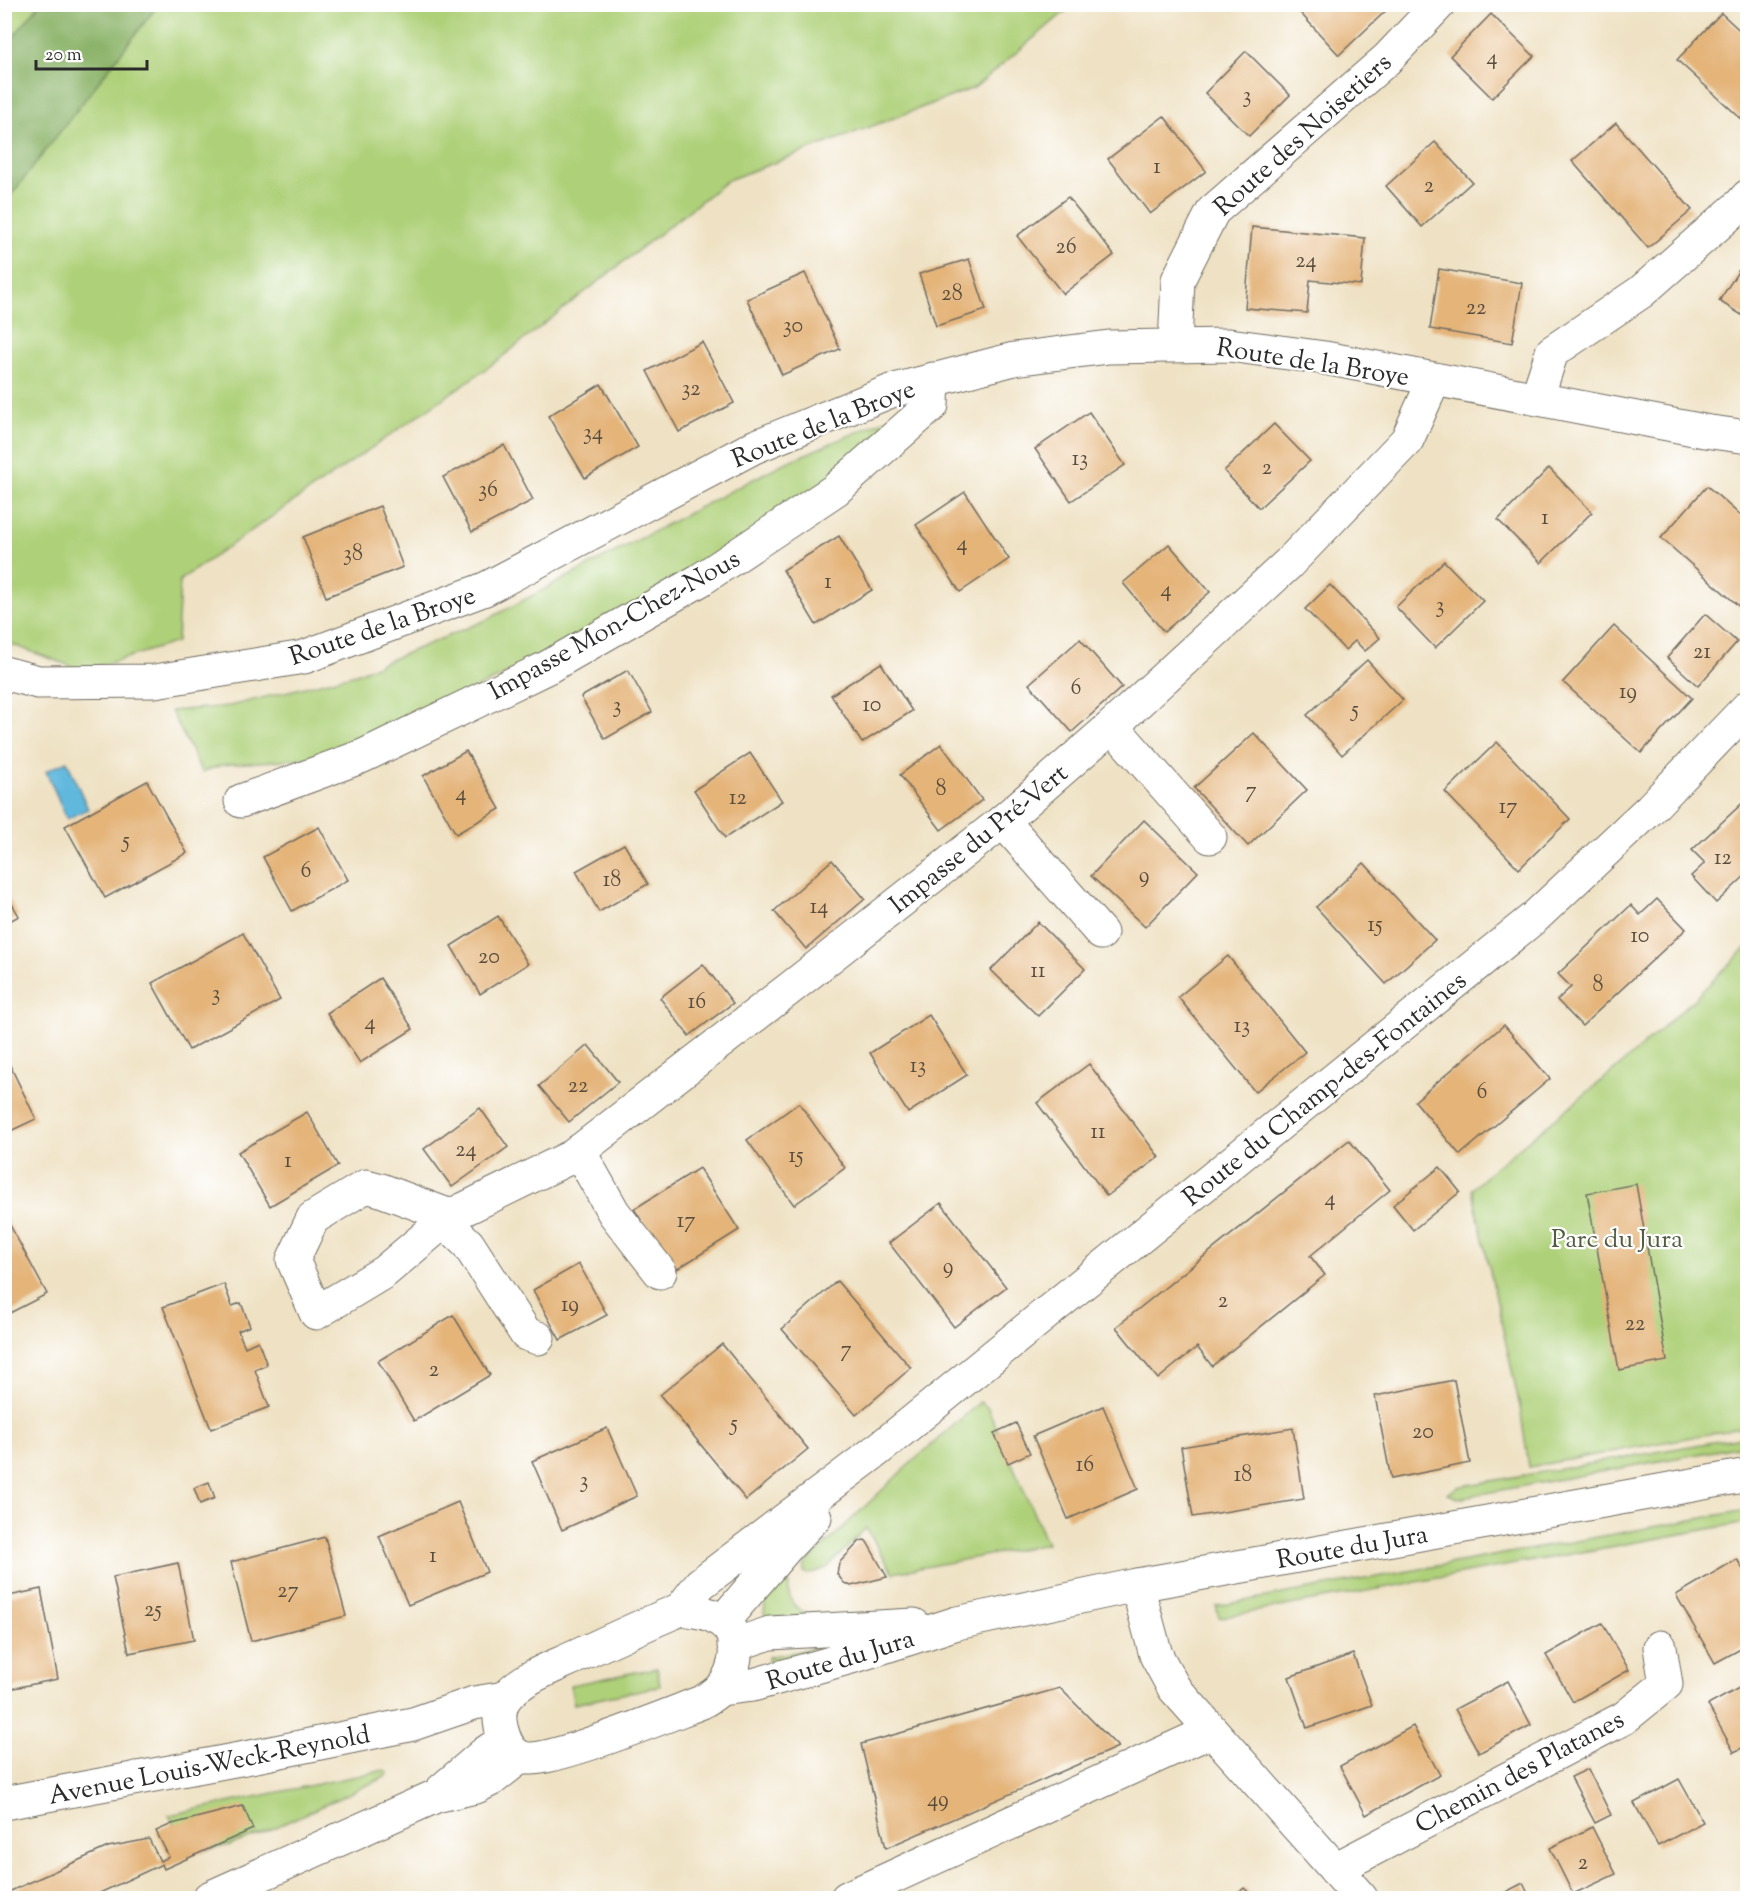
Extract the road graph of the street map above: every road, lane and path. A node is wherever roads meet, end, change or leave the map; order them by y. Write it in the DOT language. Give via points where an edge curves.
graph roads {
  1 [pos="1439,4"];
  2 [pos="1748,196"];
  3 [pos="1175,345"];
  4 [pos="933,379"];
  5 [pos="1434,380"];
  6 [pos="1537,398"];
  7 [pos="1748,437"];
  8 [pos="4,673"];
  9 [pos="1748,706"];
  10 [pos="1112,726"];
  11 [pos="241,801"];
  12 [pos="1003,821"];
  13 [pos="1210,837"];
  14 [pos="1101,933"];
  15 [pos="579,1151"];
  16 [pos="660,1272"];
  17 [pos="538,1338"];
  18 [pos="880,1448"];
  19 [pos="1748,1475"];
  20 [pos="1137,1585"];
  21 [pos="681,1609"];
  22 [pos="957,1623"];
  23 [pos="729,1633"];
  24 [pos="1660,1647"];
  25 [pos="721,1689"];
  26 [pos="507,1728"];
  27 [pos="1211,1731"];
  28 [pos="4,1803"];
  29 [pos="1335,1869"];
  30 [pos="209,1899"];
  31 [pos="847,1899"];
  32 [pos="1361,1899"];
  1 -- 3 [label="street, Route des Noisetiers" via="1387,59 1213,211 1178,280"];
  2 -- 6 [label="street" via="1641,292 1552,352"];
  3 -- 4 [label="street, Route de la Broye" via="1109,347 1024,358"];
  3 -- 5 [label="street, Route de la Broye" via="1229,345 1325,358"];
  4 -- 8 [label="street, Route de la Broye" via="891,391 754,447 485,589 304,657 155,681 38,682"];
  4 -- 11 [label="street, Impasse Mon-Chez-Nous" via="933,405 835,490 700,580 548,667 374,751"];
  5 -- 6 [label="street, Route de la Broye"];
  5 -- 10 [label="street, Impasse du Pré-Vert" via="1407,440 1288,564"];
  6 -- 7 [label="street, Route de la Broye"];
  9 -- 18 [label="street, Route du Champ-des-Fontaines" via="1650,809 1535,917"];
  10 -- 12 [label="street, Impasse du Pré-Vert"];
  10 -- 13 [label="street"];
  12 -- 14 [label="street"];
  12 -- 15 [label="street, Impasse du Pré-Vert"];
  15 -- 16 [label="street" via="614,1213"];
  15 -- 17 [label="street, Impasse du Pré-Vert" via="447,1219 468,1244 526,1334"];
  18 -- 21 [label="street, Route du Champ-des-Fontaines" via="700,1584"];
  18 -- 23 [label="street, Route du Champ-des-Fontaines" via="785,1549"];
  19 -- 20 [label="street, Route du Jura"];
  20 -- 22 [label="street, Route du Jura"];
  20 -- 27 [label="street" via="1161,1666 1174,1688"];
  21 -- 23 [label="street" via="702,1611"];
  21 -- 26 [label="street" via="521,1685"];
  22 -- 23 [label="street, Route du Jura"];
  22 -- 25 [label="street, Route du Jura" via="753,1685"];
  23 -- 25 [label="street" via="735,1658 732,1674"];
  24 -- 29 [label="street, Chemin des Platanes" via="1666,1684 1624,1718"];
  25 -- 26 [label="street, Avenue Louis-Weck-Reynold" via="702,1702 537,1759"];
  26 -- 28 [label="street, Avenue Louis-Weck-Reynold" via="474,1704 413,1724"];
  26 -- 30 [label="street" via="492,1779 476,1787 436,1796"];
  27 -- 29 [label="street"];
  27 -- 31 [label="street"];
  29 -- 32 [label="street"];
}
